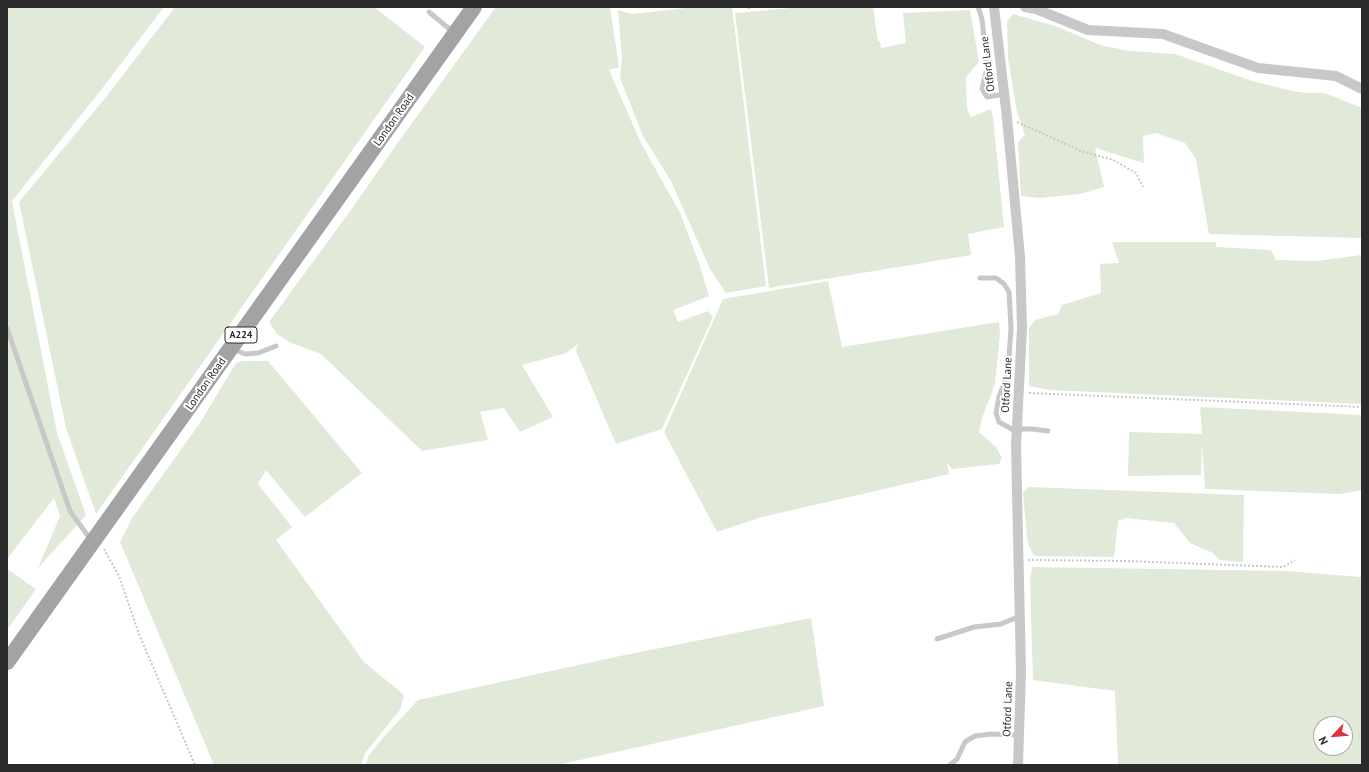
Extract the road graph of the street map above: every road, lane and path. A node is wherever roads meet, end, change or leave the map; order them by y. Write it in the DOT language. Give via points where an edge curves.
graph roads {
  1 [pos="474,7"];
  2 [pos="978,7"];
  3 [pos="994,7"];
  4 [pos="1025,7"];
  5 [pos="429,12"];
  6 [pos="455,33"];
  7 [pos="1362,89"];
  8 [pos="1004,94"];
  9 [pos="1007,118"];
  10 [pos="1143,187"];
  11 [pos="980,278"];
  12 [pos="7,328"];
  13 [pos="276,346"];
  14 [pos="231,348"];
  15 [pos="1018,392"];
  16 [pos="1362,407"];
  17 [pos="1048,431"];
  18 [pos="1017,432"];
  19 [pos="93,542"];
  20 [pos="1019,560"];
  21 [pos="1295,560"];
  22 [pos="1020,616"];
  23 [pos="937,639"];
  24 [pos="7,662"];
  25 [pos="1019,735"];
  26 [pos="195,765"];
  27 [pos="950,765"];
  28 [pos="1018,765"];
  1 -- 6 [label="main road, London Road / A224"];
  2 -- 8 [label="lane" via="982,19 987,68 982,89 987,97"];
  3 -- 8 [label="street, Otford Lane"];
  4 -- 7 [label="street" via="1088,30 1163,34 1258,68 1336,76"];
  5 -- 6 [label="lane"];
  6 -- 14 [label="main road, London Road / A224"];
  8 -- 9 [label="street, Otford Lane"];
  9 -- 10 [label="path" via="1081,151 1113,160 1136,173"];
  9 -- 15 [label="street, Otford Lane" via="1020,257 1022,328"];
  11 -- 18 [label="lane" via="996,278 1009,292 1011,328 1008,372 996,413 999,422"];
  12 -- 19 [label="lane" via="70,511"];
  13 -- 14 [label="lane" via="251,354"];
  14 -- 19 [label="main road, London Road / A224"];
  15 -- 16 [label="path"];
  15 -- 18 [label="street, Otford Lane"];
  17 -- 18 [label="lane" via="1032,428"];
  18 -- 20 [label="street, Otford Lane"];
  19 -- 24 [label="main road, London Road / A224"];
  19 -- 26 [label="path" via="105,550 119,576 139,634"];
  20 -- 21 [label="path" via="1283,567"];
  20 -- 22 [label="street, Otford Lane"];
  22 -- 23 [label="lane" via="1001,624 974,627"];
  22 -- 25 [label="street, Otford Lane"];
  25 -- 27 [label="lane" via="975,736 965,742 957,759"];
  25 -- 28 [label="street, Otford Lane"];
}
